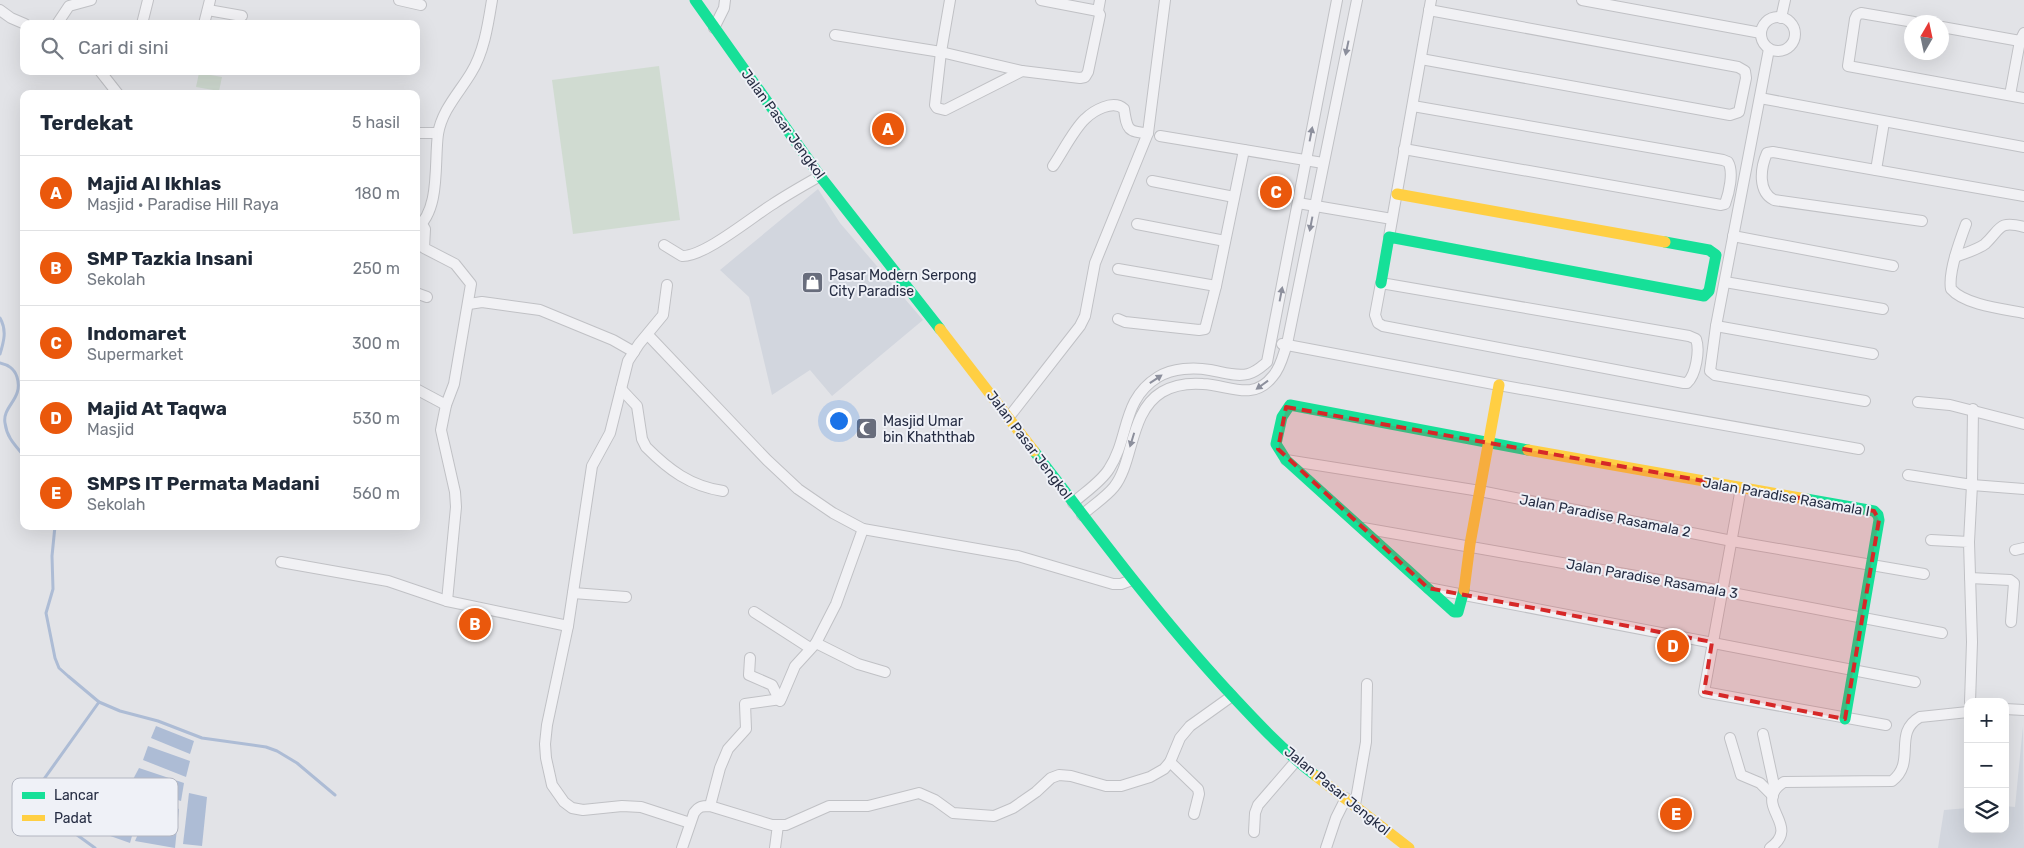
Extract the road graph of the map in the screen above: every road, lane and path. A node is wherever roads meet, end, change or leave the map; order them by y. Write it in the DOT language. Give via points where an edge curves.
graph roads {
  1 [pos="91,0"];
  2 [pos="148,0"];
  3 [pos="399,0"];
  4 [pos="492,0"];
  5 [pos="695,0"];
  6 [pos="725,0"];
  7 [pos="950,0"];
  8 [pos="1041,0"];
  9 [pos="1100,0"];
  10 [pos="1165,0"];
  11 [pos="1337,0"];
  12 [pos="1357,0"];
  13 [pos="1582,0"];
  14 [pos="1785,0"];
  15 [pos="209,5"];
  16 [pos="421,5"];
  17 [pos="1430,5"];
  18 [pos="0,10"];
  19 [pos="1098,11"];
  20 [pos="242,16"];
  21 [pos="1781,18"];
  22 [pos="60,20"];
  23 [pos="143,20"];
  24 [pos="205,20"];
  25 [pos="1904,20"];
  26 [pos="20,22"];
  27 [pos="714,28"];
  28 [pos="1949,28"];
  29 [pos="1761,33"];
  30 [pos="835,35"];
  31 [pos="2022,37"];
  32 [pos="1769,49"];
  33 [pos="941,52"];
  34 [pos="1421,59"];
  35 [pos="1022,71"];
  36 [pos="103,75"];
  37 [pos="115,90"];
  38 [pos="2010,94"];
  39 [pos="1760,98"];
  40 [pos="2024,98"];
  41 [pos="1413,106"];
  42 [pos="1884,122"];
  43 [pos="420,133"];
  44 [pos="438,133"];
  45 [pos="1148,133"];
  46 [pos="1160,136"];
  47 [pos="2024,147"];
  48 [pos="1404,149"];
  49 [pos="1244,150"];
  50 [pos="1306,160"];
  51 [pos="1323,163"];
  52 [pos="1053,166"];
  53 [pos="1876,170"];
  54 [pos="820,176"];
  55 [pos="1152,182"];
  56 [pos="1396,194"];
  57 [pos="2024,196"];
  58 [pos="1234,197"];
  59 [pos="1298,203"];
  60 [pos="1315,206"];
  61 [pos="1392,219"];
  62 [pos="1922,220"];
  63 [pos="420,224"];
  64 [pos="1137,224"];
  65 [pos="1966,224"];
  66 [pos="420,226"];
  67 [pos="2024,227"];
  68 [pos="1733,236"];
  69 [pos="1389,237"];
  70 [pos="1225,241"];
  71 [pos="664,245"];
  72 [pos="1955,257"];
  73 [pos="1893,266"];
  74 [pos="1118,269"];
  75 [pos="1725,282"];
  76 [pos="1381,283"];
  77 [pos="667,285"];
  78 [pos="1216,286"];
  79 [pos="420,295"];
  80 [pos="426,297"];
  81 [pos="469,304"];
  82 [pos="1883,309"];
  83 [pos="2024,313"];
  84 [pos="1118,319"];
  85 [pos="1716,326"];
  86 [pos="648,335"];
  87 [pos="1272,342"];
  88 [pos="1287,344"];
  89 [pos="634,352"];
  90 [pos="1873,354"];
  91 [pos="1499,385"];
  92 [pos="621,388"];
  93 [pos="420,391"];
  94 [pos="1865,401"];
  95 [pos="1918,402"];
  96 [pos="446,405"];
  97 [pos="1973,410"];
  98 [pos="1009,417"];
  99 [pos="2024,424"];
  100 [pos="1489,443"];
  101 [pos="1859,449"];
  102 [pos="1286,460"];
  103 [pos="1908,475"];
  104 [pos="1972,485"];
  105 [pos="1741,488"];
  106 [pos="2024,489"];
  107 [pos="723,491"];
  108 [pos="1480,491"];
  109 [pos="1073,503"];
  110 [pos="1082,515"];
  111 [pos="1363,528"];
  112 [pos="863,529"];
  113 [pos="1932,540"];
  114 [pos="1732,541"];
  115 [pos="1969,542"];
  116 [pos="1470,546"];
  117 [pos="281,562"];
  118 [pos="1872,566"];
  119 [pos="1924,574"];
  120 [pos="1970,578"];
  121 [pos="1132,580"];
  122 [pos="1428,588"];
  123 [pos="1722,591"];
  124 [pos="573,592"];
  125 [pos="1463,596"];
  126 [pos="626,597"];
  127 [pos="447,601"];
  128 [pos="754,612"];
  129 [pos="1862,617"];
  130 [pos="2011,622"];
  131 [pos="568,626"];
  132 [pos="1942,633"];
  133 [pos="1712,642"];
  134 [pos="813,646"];
  135 [pos="750,658"];
  136 [pos="1853,670"];
  137 [pos="885,672"];
  138 [pos="1915,682"];
  139 [pos="1367,684"];
  140 [pos="1232,696"];
  141 [pos="1970,698"];
  142 [pos="780,700"];
  143 [pos="2009,710"];
  144 [pos="2024,710"];
  145 [pos="1964,712"];
  146 [pos="1845,719"];
  147 [pos="1886,725"];
  148 [pos="1763,734"];
  149 [pos="1730,738"];
  150 [pos="1296,761"];
  151 [pos="1170,762"];
  152 [pos="1774,793"];
  153 [pos="1351,801"];
  154 [pos="710,806"];
  155 [pos="1194,814"];
  156 [pos="690,823"];
  157 [pos="778,825"];
  158 [pos="1254,832"];
  159 [pos="682,848"];
  160 [pos="774,848"];
  161 [pos="1326,848"];
  162 [pos="1409,848"];
  163 [pos="1770,848"];
  1 -- 22 [label="street" via="69,6"];
  2 -- 23 [label="street"];
  3 -- 16 [label="street"];
  4 -- 44 [label="street" via="480,54 471,74 450,104"];
  5 -- 27 [label="street, Jalan Pasar Jengkol"];
  6 -- 27 [label="street"];
  7 -- 33 [label="street"];
  8 -- 19 [label="street"];
  9 -- 19 [label="street"];
  10 -- 45 [label="street"];
  50 -- 11 [label="street, one-way"];
  12 -- 51 [label="street, one-way"];
  13 -- 29 [label="street"];
  14 -- 21 [label="street"];
  15 -- 20 [label="street"];
  15 -- 24 [label="street"];
  17 -- 34 [label="street"];
  17 -- 34 [label="street" via="1738,67 1745,71 1746,78 1739,112 1730,115"];
  18 -- 26 [label="street"];
  19 -- 35 [label="street" via="1100,15 1085,77"];
  21 -- 29 [label="street" via="1767,21"];
  21 -- 32 [label="street" via="1794,28 1794,38 1784,50"];
  25 -- 38 [label="street" via="1857,15 1848,66"];
  27 -- 54 [label="street, Jalan Pasar Jengkol"];
  28 -- 31 [label="street"];
  29 -- 32 [label="street"];
  30 -- 33 [label="street"];
  31 -- 38 [label="street"];
  32 -- 39 [label="street"];
  33 -- 35 [label="street"];
  33 -- 35 [label="street" via="935,105 939,110 945,110"];
  34 -- 41 [label="street"];
  36 -- 37 [label="street"];
  38 -- 40 [label="street"];
  39 -- 42 [label="street"];
  39 -- 68 [label="street"];
  41 -- 48 [label="street"];
  41 -- 48 [label="street" via="1723,160 1730,166 1727,199 1720,205"];
  42 -- 47 [label="street"];
  42 -- 53 [label="street"];
  43 -- 44 [label="street"];
  44 -- 63 [label="street" via="434,195"];
  45 -- 52 [label="street" via="1129,130 1125,124 1124,109 1115,104 1108,106 1084,119"];
  45 -- 98 [label="street" via="1095,263 1085,316"];
  46 -- 49 [label="street"];
  48 -- 56 [label="street"];
  49 -- 50 [label="street"];
  49 -- 58 [label="street"];
  50 -- 51 [label="street"];
  50 -- 59 [label="street"];
  51 -- 60 [label="street"];
  53 -- 57 [label="street"];
  53 -- 62 [label="street" via="1769,152 1762,175 1763,190 1774,200"];
  54 -- 71 [label="street" via="695,254 682,256"];
  54 -- 98 [label="street, Jalan Pasar Jengkol"];
  55 -- 58 [label="street"];
  56 -- 61 [label="street"];
  56 -- 69 [label="street" via="1709,250 1716,254 1716,258 1709,291 1704,296"];
  58 -- 70 [label="street"];
  59 -- 60 [label="street"];
  87 -- 59 [label="street, one-way"];
  60 -- 61 [label="street"];
  60 -- 88 [label="street, one-way"];
  61 -- 69 [label="street"];
  64 -- 70 [label="street"];
  65 -- 72 [label="street"];
  66 -- 81 [label="street" via="425,229 424,248 455,264 472,284"];
  67 -- 72 [label="street" via="2008,223 2002,225 1985,244"];
  68 -- 73 [label="street"];
  68 -- 75 [label="street"];
  69 -- 76 [label="street"];
  70 -- 78 [label="street"];
  72 -- 83 [label="street" via="1950,285 1955,293 1969,300"];
  74 -- 78 [label="street"];
  75 -- 82 [label="street"];
  75 -- 85 [label="street"];
  76 -- 76 [label="street" via="1689,336 1696,339 1698,346 1693,377 1684,383 1383,326 1375,315"];
  77 -- 86 [label="street" via="663,315"];
  78 -- 84 [label="street" via="1203,330"];
  79 -- 80 [label="street"];
  81 -- 89 [label="street" via="482,302 540,310"];
  81 -- 96 [label="street" via="454,384"];
  85 -- 90 [label="street"];
  85 -- 94 [label="street" via="1710,364 1712,374"];
  86 -- 89 [label="street"];
  86 -- 112 [label="street" via="798,489"];
  87 -- 88 [label="street"];
  109 -- 87 [label="street, one-way" via="1109,470 1131,407 1146,387 1167,373 1181,370 1246,375 1267,362"];
  88 -- 91 [label="street"];
  88 -- 110 [label="street, one-way" via="1273,377 1257,390 1241,392 1190,384 1161,393 1139,423 1114,487"];
  89 -- 92 [label="street"];
  91 -- 100 [label="street"];
  91 -- 101 [label="street"];
  92 -- 107 [label="street" via="637,406 646,447 686,480 707,489"];
  92 -- 124 [label="street" via="610,433 592,466"];
  93 -- 96 [label="street"];
  95 -- 97 [label="street" via="1950,404"];
  96 -- 127 [label="street" via="441,437 456,507"];
  97 -- 99 [label="street"];
  97 -- 104 [label="street"];
  98 -- 109 [label="street, Jalan Pasar Jengkol"];
  100 -- 102 [label="street, Jalan Paradise Rasamala I" via="1290,405 1283,414 1276,444"];
  100 -- 105 [label="street, Jalan Paradise Rasamala I"];
  100 -- 108 [label="street"];
  102 -- 108 [label="street, Jalan Paradise Rasamala 2"];
  102 -- 111 [label="street"];
  103 -- 104 [label="street"];
  104 -- 106 [label="street"];
  104 -- 115 [label="street"];
  105 -- 114 [label="street"];
  105 -- 118 [label="street, Jalan Paradise Rasamala I" via="1874,511 1879,520"];
  108 -- 114 [label="street, Jalan Paradise Rasamala 2"];
  108 -- 116 [label="street"];
  109 -- 110 [label="street, Jalan Pasar Jengkol"];
  110 -- 121 [label="street, Jalan Pasar Jengkol"];
  111 -- 116 [label="street, Jalan Paradise Rasamala 3"];
  111 -- 122 [label="street"];
  112 -- 121 [label="street" via="1018,556 1113,584"];
  112 -- 134 [label="street" via="836,604"];
  113 -- 115 [label="street"];
  114 -- 118 [label="street, Jalan Paradise Rasamala 2"];
  114 -- 123 [label="street"];
  115 -- 120 [label="street"];
  116 -- 123 [label="street, Jalan Paradise Rasamala 3"];
  116 -- 125 [label="street"];
  117 -- 127 [label="street" via="388,581"];
  118 -- 119 [label="street, Jalan Paradise Rasamala 2"];
  118 -- 129 [label="street, Jalan Paradise Rasamala I"];
  120 -- 130 [label="street" via="2010,580 2014,583"];
  120 -- 141 [label="street"];
  121 -- 140 [label="street, Jalan Pasar Jengkol"];
  122 -- 125 [label="street"];
  122 -- 125 [label="street" via="1454,612 1459,611"];
  123 -- 129 [label="street, Jalan Paradise Rasamala 3"];
  123 -- 133 [label="street"];
  124 -- 126 [label="street"];
  124 -- 131 [label="street"];
  125 -- 133 [label="street"];
  127 -- 131 [label="street"];
  128 -- 134 [label="street"];
  129 -- 132 [label="street, Jalan Paradise Rasamala 3"];
  129 -- 136 [label="street, Jalan Paradise Rasamala I"];
  131 -- 156 [label="street" via="546,734 546,758 552,785 564,802 576,809 641,807"];
  133 -- 136 [label="street"];
  133 -- 146 [label="street" via="1704,692"];
  134 -- 137 [label="street"];
  134 -- 142 [label="street" via="795,666"];
  135 -- 142 [label="street" via="749,675 772,685"];
  136 -- 138 [label="street"];
  136 -- 146 [label="street, Jalan Paradise Rasamala I"];
  139 -- 153 [label="street" via="1366,742"];
  140 -- 150 [label="street, Jalan Pasar Jengkol"];
  140 -- 151 [label="street" via="1190,726 1180,738"];
  142 -- 154 [label="street" via="745,704 746,729 728,750"];
  143 -- 144 [label="street"];
  145 -- 152 [label="street" via="1920,717 1913,721 1905,737 1904,763 1892,781 1784,782"];
  146 -- 147 [label="street"];
  148 -- 152 [label="street"];
  149 -- 152 [label="street" via="1741,775"];
  150 -- 153 [label="street, Jalan Pasar Jengkol"];
  150 -- 158 [label="street" via="1258,805"];
  151 -- 155 [label="street" via="1198,789"];
  151 -- 157 [label="street" via="1150,777 1121,786 1106,786 1071,776 1051,778 1031,796 994,816 953,813 919,793 868,806 829,806 786,826"];
  152 -- 163 [label="street" via="1773,805 1782,822 1781,834"];
  153 -- 161 [label="street" via="1336,818"];
  153 -- 162 [label="street, Jalan Pasar Jengkol"];
  154 -- 156 [label="street" via="697,808"];
  154 -- 157 [label="street"];
  156 -- 159 [label="street"];
  157 -- 160 [label="street"];
}
